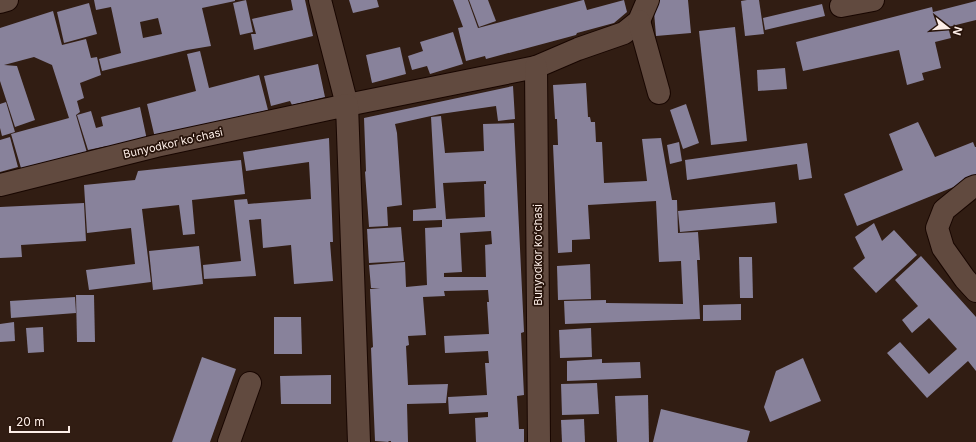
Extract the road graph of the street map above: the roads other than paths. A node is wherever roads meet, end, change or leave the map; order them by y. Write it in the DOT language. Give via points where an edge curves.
graph roads {
  1 [pos="7,0"];
  2 [pos="320,0"];
  3 [pos="648,0"];
  4 [pos="873,0"];
  5 [pos="0,2"];
  6 [pos="842,6"];
  7 [pos="638,21"];
  8 [pos="536,67"];
  9 [pos="659,93"];
  10 [pos="347,105"];
  11 [pos="0,185"];
  12 [pos="976,186"];
  13 [pos="976,291"];
  14 [pos="250,383"];
  15 [pos="229,442"];
  16 [pos="358,442"];
  17 [pos="539,442"];
  1 -- 5 [label="street"];
  2 -- 10 [label="street"];
  3 -- 7 [label="street, Bunyodkor koʻchasi"];
  4 -- 6 [label="street"];
  7 -- 8 [label="street, Bunyodkor koʻchasi" via="624,33"];
  7 -- 9 [label="street"];
  8 -- 10 [label="street, Bunyodkor koʻchasi"];
  8 -- 17 [label="street, Bunyodkor koʻchasi"];
  10 -- 11 [label="street, Bunyodkor koʻchasi" via="156,146"];
  10 -- 16 [label="street"];
  12 -- 13 [label="street" via="944,210 937,228 943,248"];
  14 -- 15 [label="street"];
}
